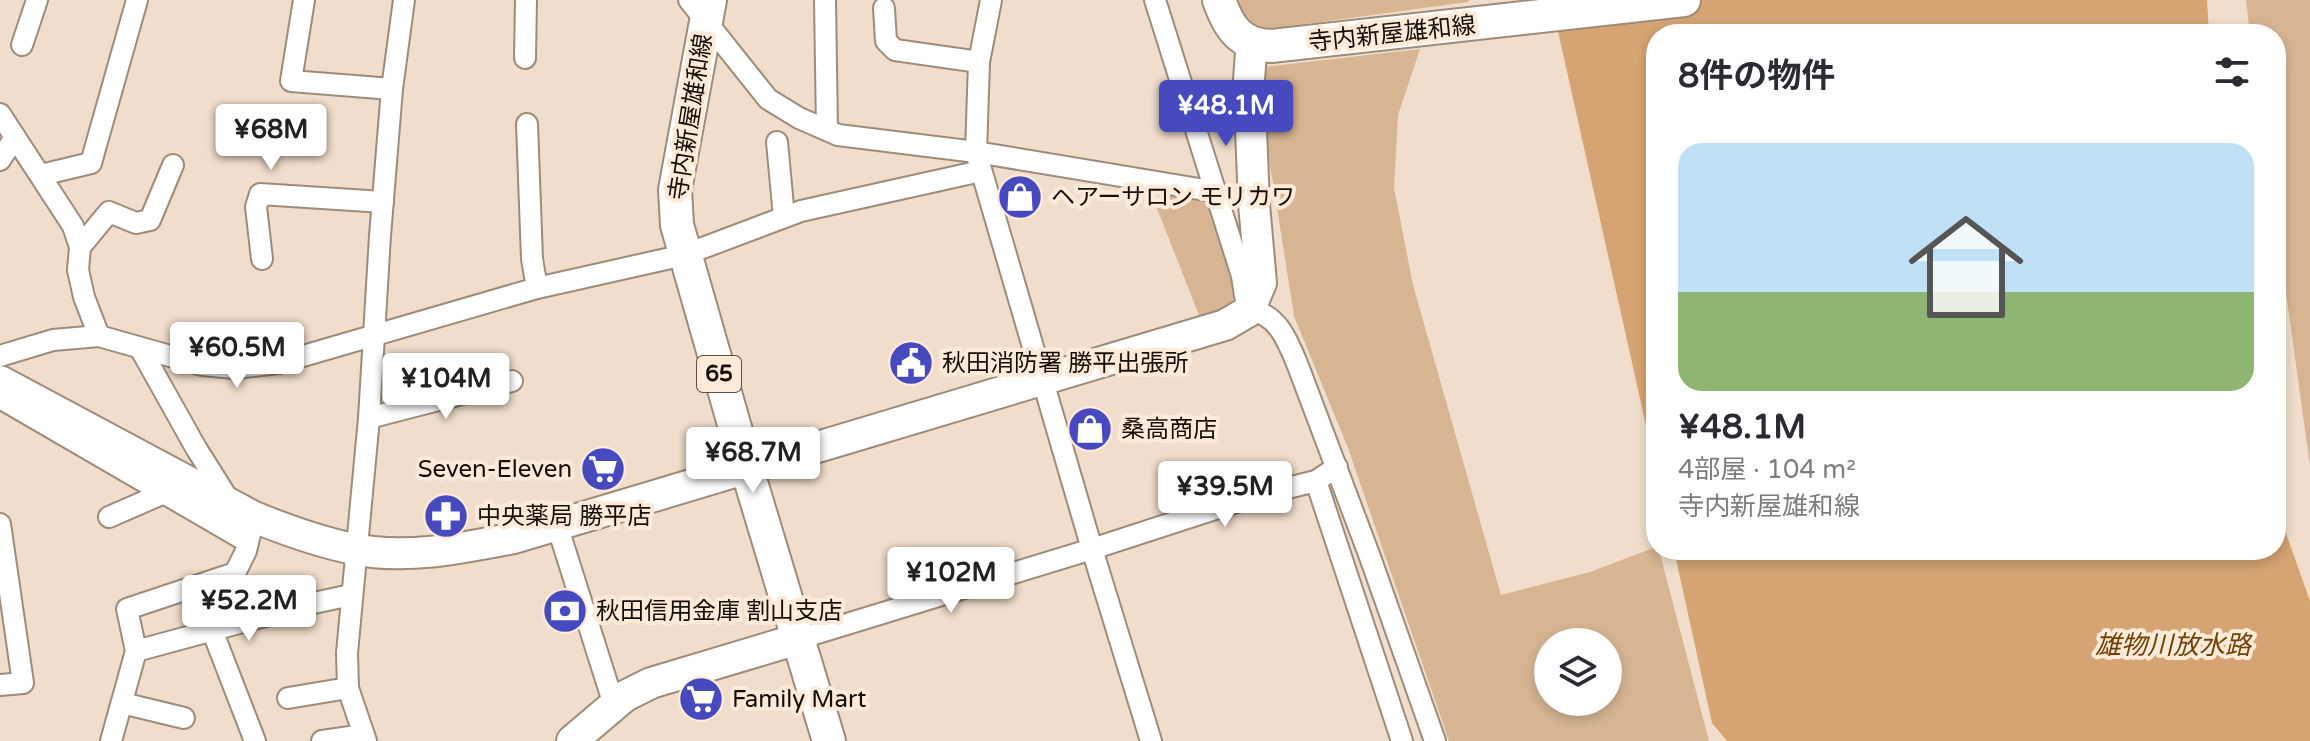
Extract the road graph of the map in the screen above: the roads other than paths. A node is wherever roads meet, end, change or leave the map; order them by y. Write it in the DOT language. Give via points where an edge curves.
graph roads {
  1 [pos="37,0"];
  2 [pos="304,0"];
  3 [pos="404,0"];
  4 [pos="526,0"];
  5 [pos="825,0"];
  6 [pos="991,0"];
  7 [pos="1155,0"];
  8 [pos="1219,0"];
  9 [pos="1684,0"];
  10 [pos="131,1"];
  11 [pos="702,7"];
  12 [pos="884,8"];
  13 [pos="22,45"];
  14 [pos="1263,46"];
  15 [pos="525,58"];
  16 [pos="979,62"];
  17 [pos="392,89"];
  18 [pos="0,114"];
  19 [pos="527,124"];
  20 [pos="827,130"];
  21 [pos="15,137"];
  22 [pos="777,142"];
  23 [pos="0,160"];
  24 [pos="978,162"];
  25 [pos="173,165"];
  26 [pos="41,175"];
  27 [pos="1217,192"];
  28 [pos="383,202"];
  29 [pos="784,217"];
  30 [pos="80,247"];
  31 [pos="684,255"];
  32 [pos="262,259"];
  33 [pos="537,288"];
  34 [pos="1249,311"];
  35 [pos="375,334"];
  36 [pos="99,336"];
  37 [pos="140,348"];
  38 [pos="0,356"];
  39 [pos="1043,379"];
  40 [pos="0,381"];
  41 [pos="512,381"];
  42 [pos="0,398"];
  43 [pos="369,418"];
  44 [pos="1337,467"];
  45 [pos="747,468"];
  46 [pos="1316,481"];
  47 [pos="164,493"];
  48 [pos="109,517"];
  49 [pos="245,522"];
  50 [pos="0,524"];
  51 [pos="557,525"];
  52 [pos="1092,549"];
  53 [pos="356,550"];
  54 [pos="351,595"];
  55 [pos="212,630"];
  56 [pos="798,639"];
  57 [pos="136,651"];
  58 [pos="0,685"];
  59 [pos="348,688"];
  60 [pos="288,698"];
  61 [pos="122,703"];
  62 [pos="614,705"];
  63 [pos="184,718"];
  64 [pos="365,738"];
  65 [pos="111,741"];
  66 [pos="255,741"];
  67 [pos="322,741"];
  68 [pos="572,741"];
  69 [pos="829,741"];
  70 [pos="1151,741"];
  71 [pos="1402,741"];
  72 [pos="1435,741"];
  1 -- 13 [label="street"];
  2 -- 17 [label="street" via="291,81"];
  3 -- 17 [label="street"];
  4 -- 15 [label="street"];
  5 -- 20 [label="street"];
  6 -- 16 [label="street"];
  7 -- 27 [label="street"];
  8 -- 14 [label="main road" via="1230,26 1246,41"];
  9 -- 14 [label="main road, 寺内新屋雄和線"];
  10 -- 26 [label="street" via="91,163"];
  11 -- 20 [label="street" via="768,99"];
  11 -- 31 [label="main road, 寺内新屋雄和線 / 65" via="675,190"];
  12 -- 16 [label="street" via="886,41 895,50"];
  14 -- 34 [label="street" via="1251,52 1249,80 1261,283"];
  16 -- 24 [label="street"];
  17 -- 28 [label="street"];
  18 -- 21 [label="street"];
  19 -- 33 [label="street"];
  20 -- 24 [label="street"];
  21 -- 23 [label="street"];
  21 -- 26 [label="street"];
  22 -- 29 [label="street"];
  24 -- 27 [label="street"];
  24 -- 29 [label="street"];
  24 -- 39 [label="street"];
  25 -- 30 [label="street" via="150,220 136,223 109,212"];
  26 -- 30 [label="street"];
  27 -- 34 [label="street"];
  28 -- 32 [label="street" via="260,194 256,207"];
  28 -- 35 [label="street"];
  29 -- 31 [label="street"];
  30 -- 36 [label="street" via="78,270"];
  31 -- 33 [label="street"];
  31 -- 45 [label="main road, 寺内新屋雄和線 / 65"];
  33 -- 35 [label="street"];
  34 -- 39 [label="street" via="1225,325"];
  34 -- 44 [label="street" via="1270,318 1286,337"];
  35 -- 37 [label="street" via="279,363 235,368"];
  35 -- 43 [label="street"];
  36 -- 37 [label="street"];
  36 -- 38 [label="street" via="53,340"];
  37 -- 49 [label="street"];
  39 -- 45 [label="street"];
  39 -- 52 [label="street"];
  40 -- 49 [label="street"];
  41 -- 43 [label="street"];
  42 -- 47 [label="street"];
  43 -- 53 [label="street"];
  44 -- 46 [label="street"];
  44 -- 72 [label="street"];
  45 -- 51 [label="street"];
  45 -- 56 [label="main road, 寺内新屋雄和線 / 65"];
  46 -- 52 [label="street"];
  46 -- 71 [label="street"];
  47 -- 48 [label="street"];
  47 -- 49 [label="street"];
  49 -- 53 [label="street"];
  49 -- 57 [label="street" via="235,573 127,609"];
  50 -- 58 [label="street" via="23,683"];
  51 -- 53 [label="street" via="476,545 402,553"];
  51 -- 62 [label="street"];
  52 -- 56 [label="street"];
  52 -- 70 [label="street"];
  53 -- 54 [label="street"];
  54 -- 55 [label="street"];
  54 -- 59 [label="street"];
  55 -- 57 [label="street"];
  55 -- 66 [label="street"];
  56 -- 62 [label="street" via="651,683"];
  56 -- 69 [label="main road, 寺内新屋雄和線 / 65"];
  57 -- 61 [label="street"];
  59 -- 60 [label="street"];
  59 -- 64 [label="street"];
  61 -- 63 [label="street"];
  61 -- 65 [label="street"];
  62 -- 68 [label="street"];
  64 -- 67 [label="street"];
}
